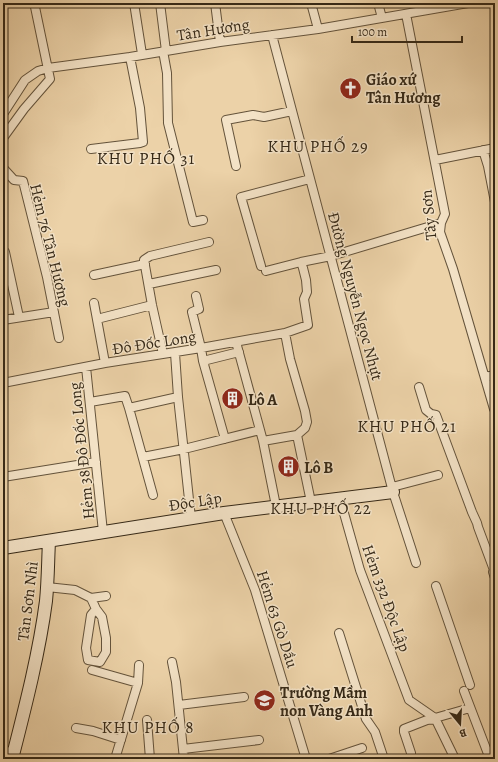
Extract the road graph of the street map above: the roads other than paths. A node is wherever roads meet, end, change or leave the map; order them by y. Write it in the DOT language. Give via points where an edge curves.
graph roads {
  1 [pos="134,3"];
  2 [pos="160,3"];
  3 [pos="215,3"];
  4 [pos="311,3"];
  5 [pos="378,3"];
  6 [pos="468,3"];
  7 [pos="35,4"];
  8 [pos="406,14"];
  9 [pos="382,18"];
  10 [pos="318,29"];
  11 [pos="272,35"];
  12 [pos="220,42"];
  13 [pos="165,51"];
  14 [pos="142,54"];
  15 [pos="130,57"];
  16 [pos="48,68"];
  17 [pos="292,111"];
  18 [pos="3,114"];
  19 [pos="3,138"];
  20 [pos="495,148"];
  21 [pos="91,149"];
  22 [pos="483,150"];
  23 [pos="435,160"];
  24 [pos="236,166"];
  25 [pos="3,168"];
  26 [pos="310,179"];
  27 [pos="495,202"];
  28 [pos="203,220"];
  29 [pos="441,223"];
  30 [pos="209,242"];
  31 [pos="5,252"];
  32 [pos="331,256"];
  33 [pos="300,262"];
  34 [pos="145,264"];
  35 [pos="216,270"];
  36 [pos="94,275"];
  37 [pos="149,284"];
  38 [pos="196,296"];
  39 [pos="94,303"];
  40 [pos="152,306"];
  41 [pos="54,312"];
  42 [pos="19,317"];
  43 [pos="97,319"];
  44 [pos="3,320"];
  45 [pos="285,333"];
  46 [pos="59,338"];
  47 [pos="236,342"];
  48 [pos="201,348"];
  49 [pos="239,352"];
  50 [pos="175,353"];
  51 [pos="163,354"];
  52 [pos="203,361"];
  53 [pos="105,364"];
  54 [pos="86,367"];
  55 [pos="495,375"];
  56 [pos="485,377"];
  57 [pos="3,383"];
  58 [pos="419,387"];
  59 [pos="178,397"];
  60 [pos="90,402"];
  61 [pos="129,408"];
  62 [pos="494,409"];
  63 [pos="260,430"];
  64 [pos="298,435"];
  65 [pos="225,439"];
  66 [pos="263,441"];
  67 [pos="184,449"];
  68 [pos="143,457"];
  69 [pos="96,462"];
  70 [pos="438,475"];
  71 [pos="3,477"];
  72 [pos="393,489"];
  73 [pos="153,495"];
  74 [pos="340,498"];
  75 [pos="311,502"];
  76 [pos="276,506"];
  77 [pos="224,513"];
  78 [pos="191,518"];
  79 [pos="103,532"];
  80 [pos="49,541"];
  81 [pos="3,548"];
  82 [pos="416,563"];
  83 [pos="495,578"];
  84 [pos="436,586"];
  85 [pos="47,588"];
  86 [pos="106,596"];
  87 [pos="91,598"];
  88 [pos="96,609"];
  89 [pos="339,634"];
  90 [pos="172,662"];
  91 [pos="139,665"];
  92 [pos="92,670"];
  93 [pos="138,683"];
  94 [pos="244,697"];
  95 [pos="179,705"];
  96 [pos="470,708"];
  97 [pos="435,719"];
  98 [pos="147,720"];
  99 [pos="76,728"];
  100 [pos="121,740"];
  101 [pos="259,740"];
  102 [pos="362,748"];
  103 [pos="183,749"];
  104 [pos="411,753"];
  105 [pos="10,754"];
  106 [pos="115,759"];
  107 [pos="150,759"];
  108 [pos="184,759"];
  109 [pos="306,759"];
  110 [pos="329,759"];
  111 [pos="384,759"];
  112 [pos="455,759"];
  113 [pos="490,759"];
  1 -- 14 [label="street"];
  2 -- 13 [label="street"];
  3 -- 12 [label="street"];
  4 -- 10 [label="street"];
  5 -- 9 [label="street"];
  6 -- 8 [label="street, Tân Hương"];
  7 -- 16 [label="street"];
  8 -- 9 [label="street, Tân Hương"];
  8 -- 23 [label="street, Tây Sơn"];
  9 -- 10 [label="street, Tân Hương"];
  10 -- 11 [label="street, Tân Hương"];
  11 -- 12 [label="street, Tân Hương"];
  11 -- 17 [label="street, Đường Nguyễn Ngọc Nhựt"];
  12 -- 13 [label="street, Tân Hương"];
  13 -- 14 [label="street, Tân Hương"];
  13 -- 28 [label="street" via="168,123 193,222"];
  14 -- 15 [label="street, Tân Hương"];
  15 -- 16 [label="street, Tân Hương"];
  15 -- 21 [label="street" via="140,108 143,142"];
  16 -- 18 [label="street, Tân Hương" via="25,80"];
  16 -- 19 [label="street" via="50,79"];
  17 -- 24 [label="street" via="264,117 253,115 226,120"];
  17 -- 26 [label="street, Đường Nguyễn Ngọc Nhựt"];
  20 -- 22 [label="street"];
  22 -- 23 [label="street"];
  22 -- 27 [label="street"];
  23 -- 29 [label="street, Tây Sơn" via="445,214"];
  25 -- 41 [label="street, Hẻm 76 Tân Hương" via="14,180 23,181"];
  26 -- 32 [label="street, Đường Nguyễn Ngọc Nhựt"];
  26 -- 33 [label="street" via="241,196 264,269"];
  29 -- 32 [label="street"];
  29 -- 56 [label="street, Tây Sơn" via="440,232"];
  30 -- 34 [label="street" via="150,256 144,260"];
  31 -- 42 [label="street"];
  32 -- 33 [label="street"];
  32 -- 72 [label="street, Đường Nguyễn Ngọc Nhựt"];
  33 -- 45 [label="street, Đô Đốc Long" via="306,280 304,307 308,325"];
  34 -- 36 [label="street"];
  34 -- 37 [label="street"];
  35 -- 37 [label="street"];
  37 -- 40 [label="street"];
  38 -- 48 [label="street" via="199,309 192,312"];
  39 -- 43 [label="street"];
  40 -- 43 [label="street"];
  40 -- 51 [label="street"];
  41 -- 42 [label="street"];
  41 -- 46 [label="street, Hẻm 76 Tân Hương"];
  42 -- 44 [label="street"];
  43 -- 53 [label="street"];
  45 -- 47 [label="street, Đô Đốc Long"];
  45 -- 64 [label="street" via="307,422"];
  47 -- 48 [label="street, Đô Đốc Long"];
  47 -- 49 [label="street"];
  48 -- 50 [label="street, Đô Đốc Long"];
  48 -- 52 [label="street"];
  49 -- 52 [label="street"];
  49 -- 63 [label="street"];
  50 -- 51 [label="street, Đô Đốc Long"];
  50 -- 59 [label="street"];
  51 -- 53 [label="street, Đô Đốc Long"];
  52 -- 65 [label="street"];
  53 -- 54 [label="street, Đô Đốc Long"];
  54 -- 57 [label="street, Đô Đốc Long"];
  54 -- 60 [label="street, Hẻm 38 Đô Đốc Long"];
  55 -- 56 [label="street"];
  56 -- 62 [label="street, Tây Sơn"];
  58 -- 83 [label="street" via="426,410 436,415"];
  59 -- 61 [label="street"];
  59 -- 67 [label="street"];
  60 -- 61 [label="street" via="125,396"];
  60 -- 69 [label="street, Hẻm 38 Đô Đốc Long"];
  61 -- 68 [label="street"];
  63 -- 65 [label="street"];
  63 -- 66 [label="street"];
  64 -- 66 [label="street"];
  64 -- 75 [label="street"];
  65 -- 67 [label="street"];
  66 -- 76 [label="street"];
  67 -- 68 [label="street"];
  67 -- 78 [label="street"];
  68 -- 73 [label="street"];
  69 -- 71 [label="street"];
  69 -- 79 [label="street, Hẻm 38 Đô Đốc Long"];
  70 -- 72 [label="street"];
  72 -- 74 [label="street, Độc Lập"];
  72 -- 82 [label="street, Đường Nguyễn Ngọc Nhựt"];
  74 -- 75 [label="street, Độc Lập"];
  74 -- 97 [label="street, Hẻm 332 Độc Lập" via="360,570 409,700"];
  75 -- 76 [label="street, Độc Lập"];
  76 -- 77 [label="street, Độc Lập"];
  77 -- 78 [label="street, Độc Lập"];
  77 -- 109 [label="street, Hẻm 63 Gò Dầu" via="256,590"];
  78 -- 79 [label="street, Độc Lập"];
  79 -- 80 [label="street, Độc Lập"];
  80 -- 81 [label="street, Độc Lập"];
  80 -- 85 [label="street, Tân Sơn Nhì"];
  84 -- 96 [label="street" via="467,688"];
  85 -- 87 [label="street" via="75,590"];
  85 -- 105 [label="street, Tân Sơn Nhì" via="39,640"];
  86 -- 87 [label="street"];
  87 -- 88 [label="street"];
  88 -- 88 [label="street" via="102,617 106,638 106,652 100,662 88,660 86,648 91,615"];
  89 -- 111 [label="street" via="366,718 375,732"];
  90 -- 95 [label="street"];
  91 -- 93 [label="street"];
  92 -- 93 [label="street"];
  93 -- 100 [label="street"];
  94 -- 95 [label="street"];
  95 -- 103 [label="street"];
  96 -- 97 [label="street"];
  96 -- 113 [label="street"];
  97 -- 104 [label="street" via="404,729"];
  97 -- 112 [label="street"];
  98 -- 107 [label="street"];
  99 -- 100 [label="street"];
  100 -- 106 [label="street"];
  101 -- 103 [label="street"];
  102 -- 110 [label="street"];
  103 -- 108 [label="street"];
}
